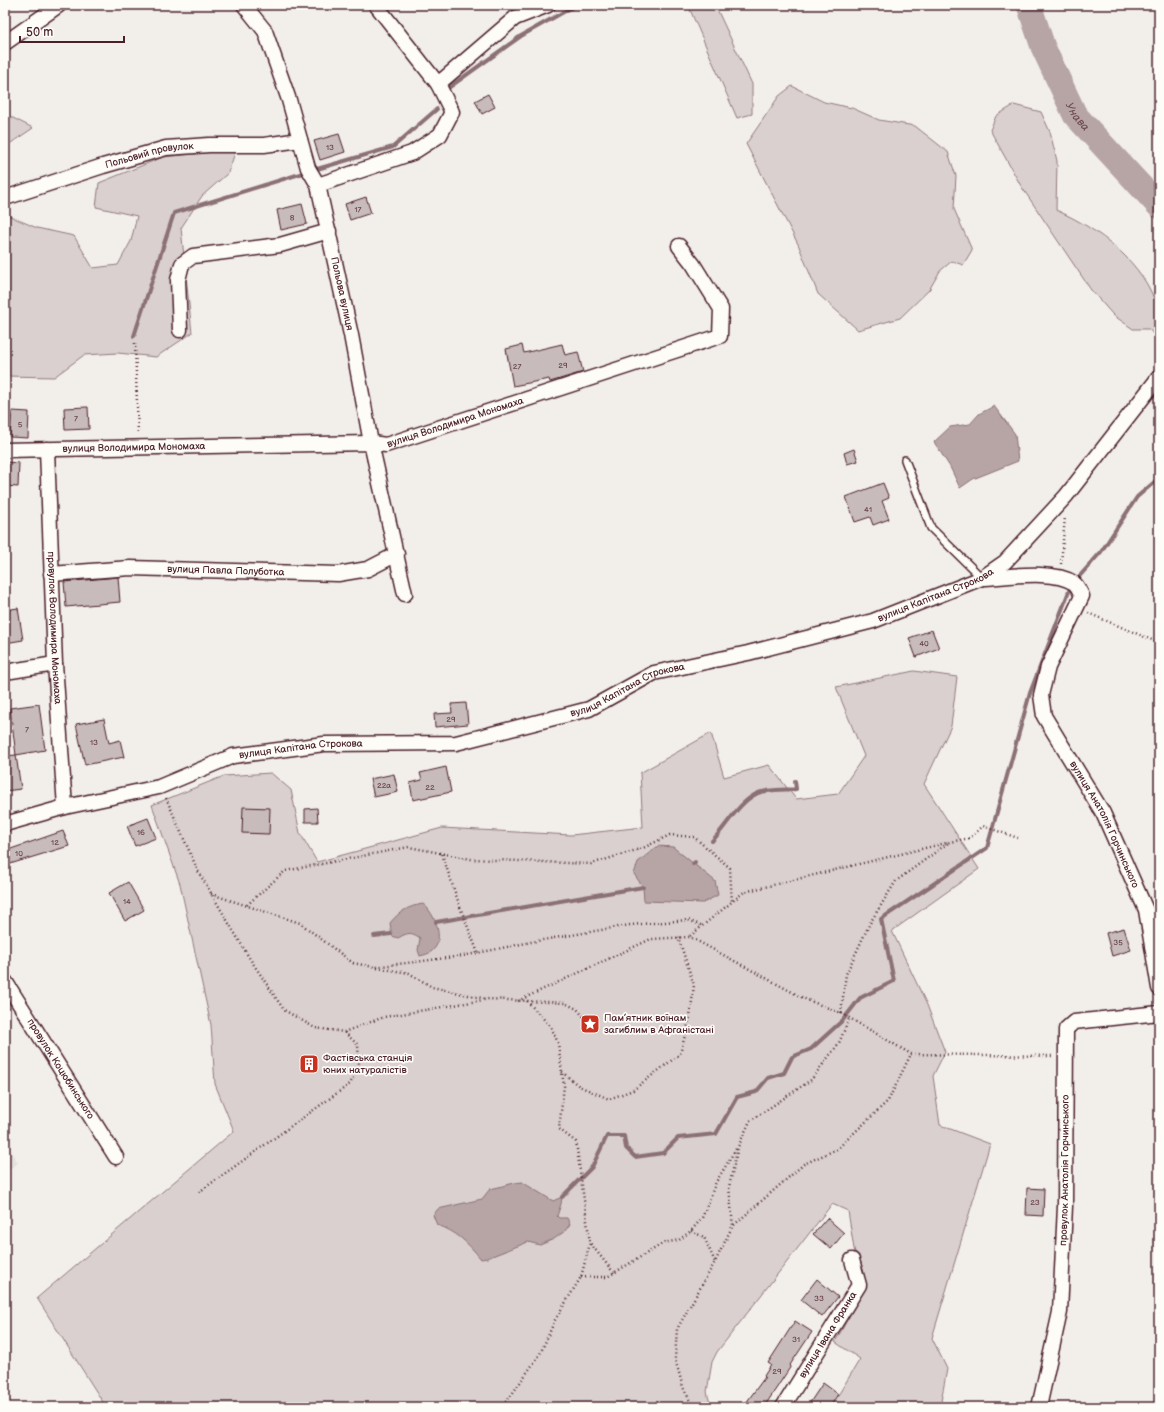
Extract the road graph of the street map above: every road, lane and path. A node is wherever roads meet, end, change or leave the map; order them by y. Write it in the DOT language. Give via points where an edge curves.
graph roads {
  1 [pos="60,5"];
  2 [pos="244,5"];
  3 [pos="376,5"];
  4 [pos="548,5"];
  5 [pos="5,43"];
  6 [pos="438,84"];
  7 [pos="300,140"];
  8 [pos="318,185"];
  9 [pos="5,198"];
  10 [pos="328,231"];
  11 [pos="679,246"];
  12 [pos="180,330"];
  13 [pos="135,343"];
  14 [pos="1159,376"];
  15 [pos="371,443"];
  16 [pos="139,447"];
  17 [pos="47,449"];
  18 [pos="5,450"];
  19 [pos="905,460"];
  20 [pos="1066,496"];
  21 [pos="397,554"];
  22 [pos="52,574"];
  23 [pos="1060,576"];
  24 [pos="982,578"];
  25 [pos="405,594"];
  26 [pos="1077,608"];
  27 [pos="1159,644"];
  28 [pos="55,664"];
  29 [pos="5,672"];
  30 [pos="159,787"];
  31 [pos="65,807"];
  32 [pos="5,824"];
  33 [pos="1018,838"];
  34 [pos="950,842"];
  35 [pos="442,854"];
  36 [pos="210,893"];
  37 [pos="732,902"];
  38 [pos="247,905"];
  39 [pos="703,926"];
  40 [pos="690,936"];
  41 [pos="678,937"];
  42 [pos="478,953"];
  43 [pos="374,967"];
  44 [pos="5,981"];
  45 [pos="1159,988"];
  46 [pos="489,999"];
  47 [pos="518,1001"];
  48 [pos="526,1001"];
  49 [pos="1159,1013"];
  50 [pos="842,1014"];
  51 [pos="849,1019"];
  52 [pos="590,1024"];
  53 [pos="344,1032"];
  54 [pos="911,1054"];
  55 [pos="1066,1056"];
  56 [pos="562,1072"];
  57 [pos="738,1147"];
  58 [pos="116,1157"];
  59 [pos="198,1192"];
  60 [pos="733,1225"];
  61 [pos="691,1231"];
  62 [pos="590,1243"];
  63 [pos="852,1260"];
  64 [pos="715,1262"];
  65 [pos="614,1273"];
  66 [pos="581,1277"];
  67 [pos="499,1407"];
  68 [pos="693,1407"];
  69 [pos="783,1407"];
  70 [pos="1039,1407"];
  1 -- 5 [label="street"];
  2 -- 7 [label="street, Польова вулиця" via="265,31"];
  3 -- 6 [label="street"];
  4 -- 6 [label="street" via="515,18"];
  6 -- 8 [label="street" via="452,112 440,135 412,153"];
  7 -- 8 [label="street, Польова вулиця" via="308,168"];
  7 -- 9 [label="street, Польовий провулок" via="264,145 166,148"];
  8 -- 10 [label="street, Польова вулиця"];
  10 -- 12 [label="street" via="280,245 193,256 182,264 178,280"];
  10 -- 15 [label="street, Польова вулиця"];
  11 -- 15 [label="street, вулиця Володимира Мономаха" via="721,309 720,336 386,444"];
  13 -- 16 [label="path"];
  14 -- 20 [label="street, вулиця Капітана Строкова"];
  15 -- 16 [label="street, вулиця Володимира Мономаха"];
  15 -- 21 [label="street, Польова вулиця"];
  16 -- 17 [label="street, вулиця Володимира Мономаха"];
  17 -- 18 [label="street, вулиця Володимира Мономаха"];
  17 -- 22 [label="street, провулок Володимира Мономаха"];
  19 -- 24 [label="lane" via="931,528"];
  20 -- 23 [label="path"];
  20 -- 24 [label="street, вулиця Капітана Строкова" via="1005,562"];
  21 -- 22 [label="street, вулиця Павла Полуботка" via="368,569 338,574 130,568"];
  21 -- 25 [label="street, Польова вулиця"];
  22 -- 28 [label="street, провулок Володимира Мономаха"];
  23 -- 24 [label="street"];
  23 -- 26 [label="street" via="1076,584 1082,596"];
  24 -- 30 [label="street, вулиця Капітана Строкова" via="873,621 748,653 654,673 589,709 564,716 456,743 324,744 232,756"];
  26 -- 27 [label="path"];
  26 -- 45 [label="street, вулиця Анатолія Горчинського" via="1048,667 1041,695 1044,716 1103,813 1146,910"];
  28 -- 29 [label="street"];
  28 -- 31 [label="street, провулок Володимира Мономаха"];
  30 -- 31 [label="street, вулиця Капітана Строкова"];
  30 -- 36 [label="path"];
  31 -- 32 [label="street, вулиця Капітана Строкова"];
  33 -- 34 [label="path" via="983,826 970,838"];
  34 -- 37 [label="path" via="744,892"];
  34 -- 50 [label="path" via="896,881 870,922 846,974"];
  35 -- 37 [label="path" via="472,859 592,864 643,848 670,835 694,837 730,868"];
  35 -- 38 [label="path" via="409,848 285,871"];
  35 -- 42 [label="path"];
  36 -- 38 [label="path"];
  36 -- 53 [label="path" via="284,1010 315,1028"];
  37 -- 39 [label="path"];
  38 -- 43 [label="path" via="300,923 352,963"];
  39 -- 40 [label="path"];
  39 -- 42 [label="path" via="688,920 630,925"];
  40 -- 41 [label="path"];
  40 -- 50 [label="path" via="805,999"];
  41 -- 47 [label="path" via="651,939"];
  41 -- 56 [label="path" via="694,985 690,1017 680,1054 633,1090 609,1099 579,1086"];
  42 -- 43 [label="path"];
  43 -- 46 [label="path" via="409,973 432,987 464,996"];
  44 -- 58 [label="street, провулок Коцюбинського"];
  46 -- 47 [label="path"];
  46 -- 53 [label="path" via="384,1017"];
  47 -- 48 [label="path"];
  48 -- 52 [label="path" via="566,1003 577,1009"];
  48 -- 56 [label="path" via="551,1027 558,1043"];
  49 -- 55 [label="street, провулок Анатолія Горчинського" via="1074,1022 1066,1029"];
  50 -- 51 [label="path"];
  51 -- 54 [label="path"];
  51 -- 57 [label="path" via="839,1042 812,1080 750,1121"];
  53 -- 59 [label="path" via="358,1045 359,1065 350,1084"];
  54 -- 55 [label="path"];
  54 -- 60 [label="path" via="888,1101 837,1149 804,1164"];
  55 -- 70 [label="street, провулок Анатолія Горчинського" via="1065,1206 1060,1312"];
  56 -- 62 [label="path" via="564,1086 559,1129 576,1142"];
  57 -- 60 [label="path" via="729,1187"];
  57 -- 61 [label="path" via="716,1182 702,1218"];
  60 -- 64 [label="path"];
  61 -- 64 [label="path" via="704,1237"];
  61 -- 65 [label="path" via="679,1240 664,1243"];
  62 -- 65 [label="path"];
  62 -- 66 [label="path"];
  63 -- 69 [label="street, вулиця Івана Франка" via="859,1285"];
  64 -- 68 [label="path" via="677,1329 675,1358 683,1387"];
  65 -- 66 [label="path" via="607,1277"];
  66 -- 67 [label="path" via="555,1320 540,1354 510,1397"];
}
